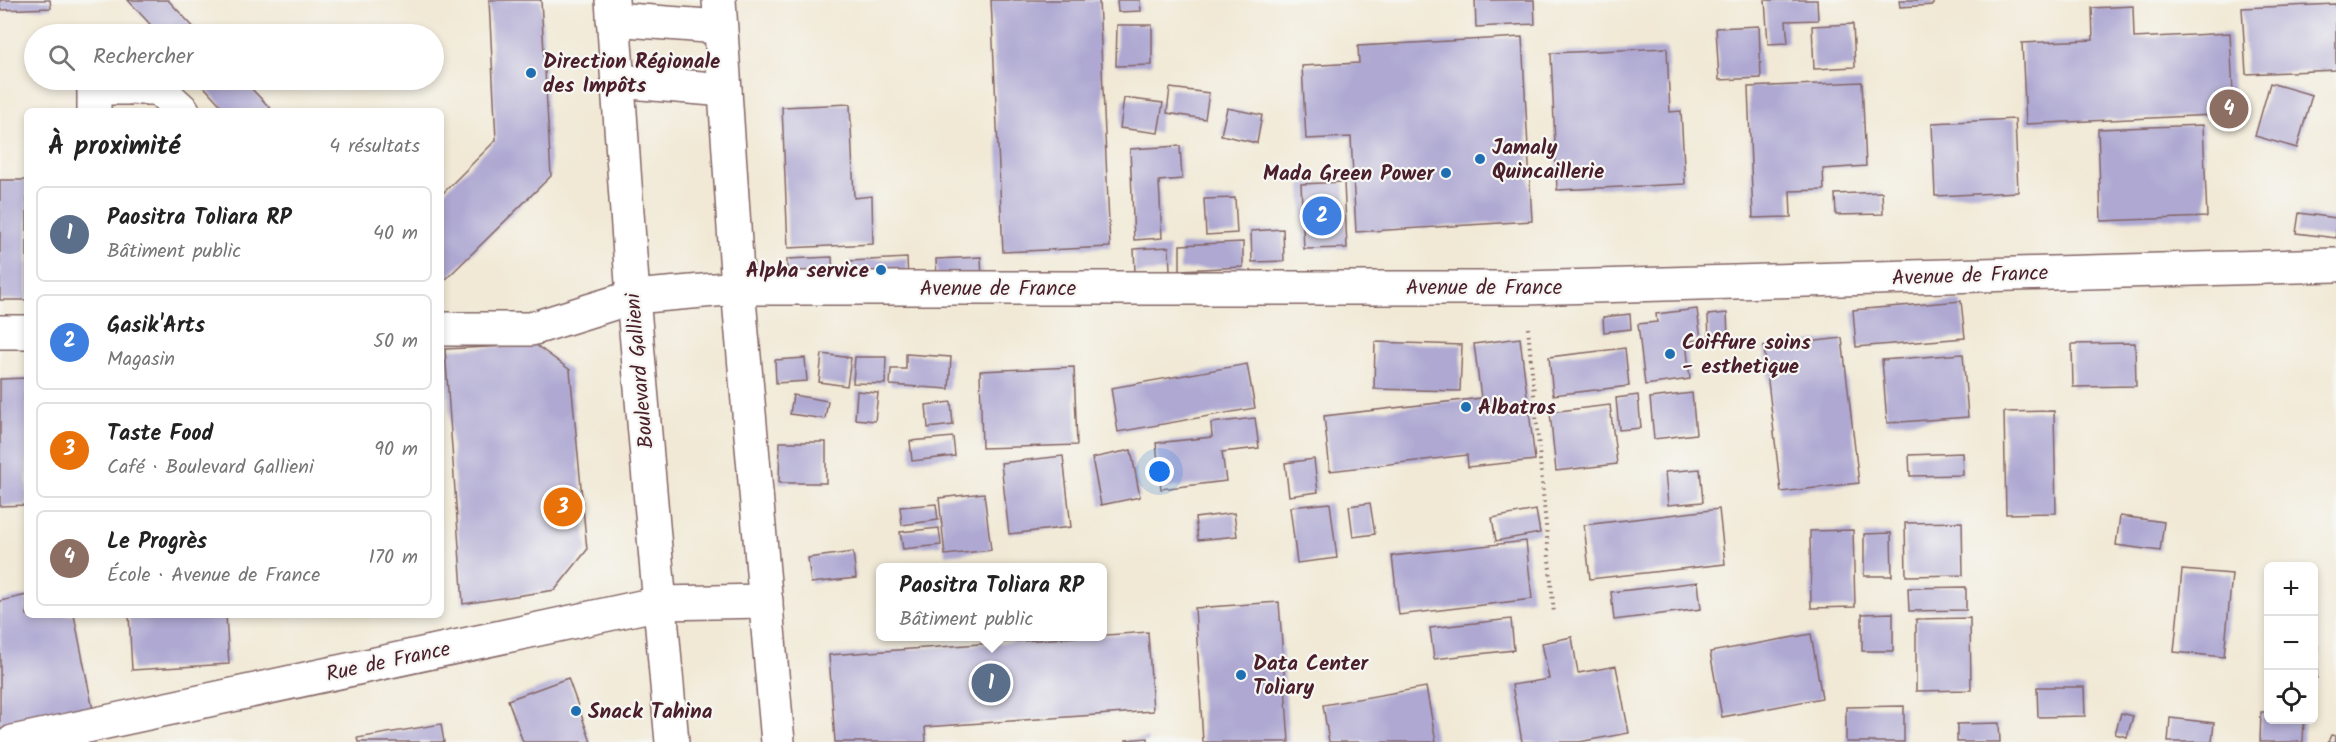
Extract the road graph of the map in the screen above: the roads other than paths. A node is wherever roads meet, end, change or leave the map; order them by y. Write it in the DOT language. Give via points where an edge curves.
graph roads {
  1 [pos="613,9"];
  2 [pos="719,13"];
  3 [pos="618,81"];
  4 [pos="94,90"];
  5 [pos="160,90"];
  6 [pos="725,90"];
  7 [pos="94,108"];
  8 [pos="180,108"];
  9 [pos="2336,265"];
  10 [pos="738,288"];
  11 [pos="633,297"];
  12 [pos="444,329"];
  13 [pos="0,332"];
  14 [pos="24,332"];
  15 [pos="765,601"];
  16 [pos="660,603"];
  17 [pos="13,742"];
  18 [pos="672,742"];
  19 [pos="778,742"];
  1 -- 2 [label="street"];
  1 -- 3 [label="street, Boulevard Gallieni"];
  2 -- 6 [label="street"];
  3 -- 6 [label="street"];
  3 -- 11 [label="street, Boulevard Gallieni"];
  4 -- 7 [label="street"];
  5 -- 8 [label="street"];
  6 -- 10 [label="street"];
  9 -- 10 [label="street, Avenue de France" via="1524,288"];
  10 -- 11 [label="street, Avenue de France"];
  10 -- 15 [label="street"];
  11 -- 12 [label="street, Avenue de France" via="531,329"];
  11 -- 16 [label="street, Boulevard Gallieni"];
  13 -- 14 [label="street"];
  15 -- 16 [label="street, Rue de France"];
  15 -- 19 [label="street"];
  16 -- 17 [label="street, Rue de France"];
  16 -- 18 [label="street, Boulevard Gallieni"];
}
